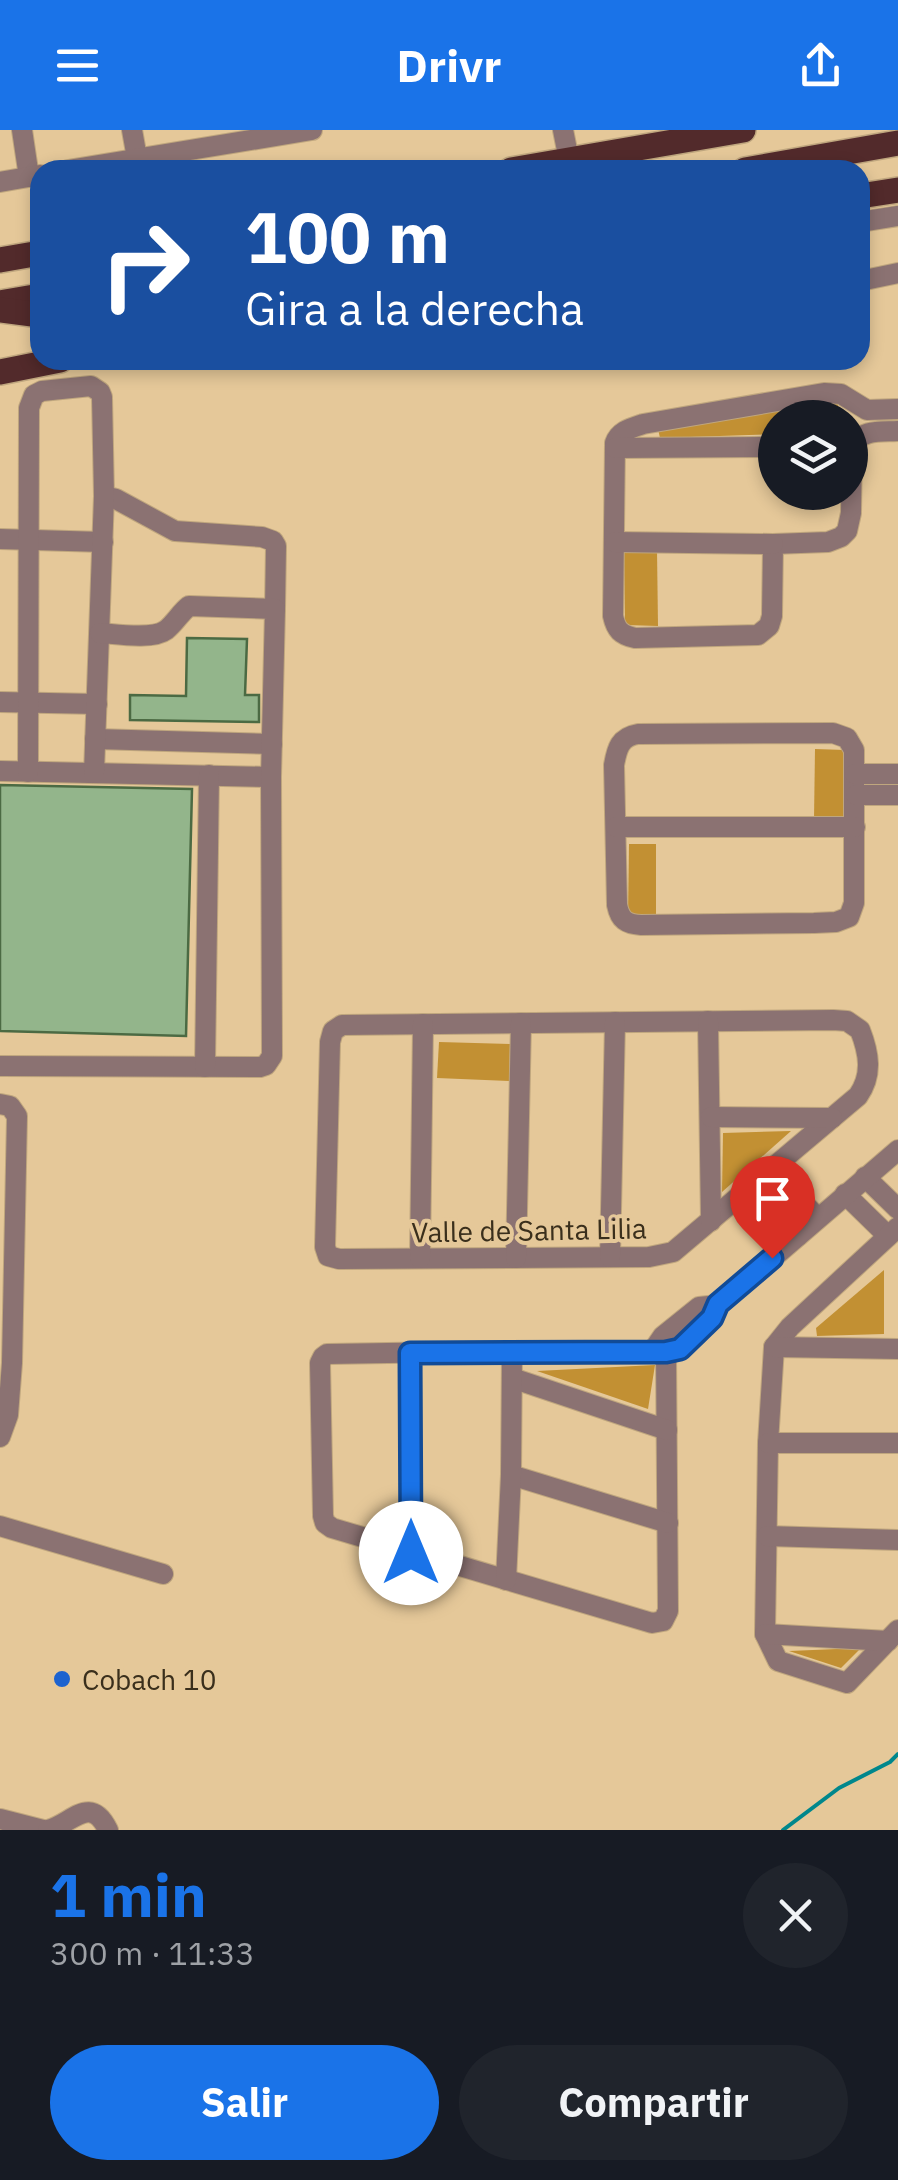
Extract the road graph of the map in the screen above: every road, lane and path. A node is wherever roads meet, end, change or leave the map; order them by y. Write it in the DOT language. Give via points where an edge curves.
graph roads {
  1 [pos="22,130"];
  2 [pos="132,130"];
  3 [pos="312,130"];
  4 [pos="564,130"];
  5 [pos="742,130"];
  6 [pos="239,136"];
  7 [pos="898,144"];
  8 [pos="137,158"];
  9 [pos="30,160"];
  10 [pos="126,160"];
  11 [pos="569,160"];
  12 [pos="804,160"];
  13 [pos="30,177"];
  14 [pos="0,182"];
  15 [pos="896,192"];
  16 [pos="870,195"];
  17 [pos="898,216"];
  18 [pos="870,220"];
  19 [pos="30,255"];
  20 [pos="0,260"];
  21 [pos="898,273"];
  22 [pos="870,279"];
  23 [pos="30,298"];
  24 [pos="0,306"];
  25 [pos="30,313"];
  26 [pos="30,366"];
  27 [pos="0,372"];
  28 [pos="898,409"];
  29 [pos="898,431"];
  30 [pos="868,439"];
  31 [pos="758,446"];
  32 [pos="615,448"];
  33 [pos="104,496"];
  34 [pos="851,510"];
  35 [pos="0,539"];
  36 [pos="30,540"];
  37 [pos="103,542"];
  38 [pos="615,542"];
  39 [pos="773,544"];
  40 [pos="275,609"];
  41 [pos="100,633"];
  42 [pos="0,702"];
  43 [pos="30,702"];
  44 [pos="97,704"];
  45 [pos="95,738"];
  46 [pos="272,744"];
  47 [pos="0,771"];
  48 [pos="28,772"];
  49 [pos="94,773"];
  50 [pos="855,774"];
  51 [pos="898,774"];
  52 [pos="209,776"];
  53 [pos="270,776"];
  54 [pos="898,794"];
  55 [pos="856,796"];
  56 [pos="855,826"];
  57 [pos="616,827"];
  58 [pos="708,1021"];
  59 [pos="615,1022"];
  60 [pos="521,1023"];
  61 [pos="423,1024"];
  62 [pos="0,1066"];
  63 [pos="205,1067"];
  64 [pos="0,1104"];
  65 [pos="711,1117"];
  66 [pos="832,1118"];
  67 [pos="896,1150"];
  68 [pos="771,1170"];
  69 [pos="865,1177"];
  70 [pos="753,1185"];
  71 [pos="845,1194"];
  72 [pos="898,1210"];
  73 [pos="818,1218"];
  74 [pos="711,1221"];
  75 [pos="798,1236"];
  76 [pos="889,1240"];
  77 [pos="610,1257"];
  78 [pos="420,1258"];
  79 [pos="516,1258"];
  80 [pos="774,1347"];
  81 [pos="898,1348"];
  82 [pos="512,1351"];
  83 [pos="659,1352"];
  84 [pos="410,1353"];
  85 [pos="6,1362"];
  86 [pos="512,1378"];
  87 [pos="668,1430"];
  88 [pos="0,1437"];
  89 [pos="768,1443"];
  90 [pos="898,1444"];
  91 [pos="511,1476"];
  92 [pos="668,1522"];
  93 [pos="0,1526"];
  94 [pos="767,1536"];
  95 [pos="898,1540"];
  96 [pos="411,1553"];
  97 [pos="164,1574"];
  98 [pos="506,1580"];
  99 [pos="765,1634"];
  100 [pos="893,1636"];
  101 [pos="0,1819"];
  102 [pos="46,1830"];
  103 [pos="108,1830"];
  1 -- 9 [label="street"];
  2 -- 8 [label="street"];
  3 -- 6 [label="street"];
  4 -- 11 [label="street"];
  5 -- 11 [label="main road"];
  6 -- 8 [label="street"];
  7 -- 12 [label="main road"];
  8 -- 10 [label="street"];
  13 -- 14 [label="street"];
  15 -- 16 [label="main road"];
  17 -- 18 [label="street"];
  19 -- 20 [label="main road"];
  21 -- 22 [label="street"];
  23 -- 24 [label="main road"];
  24 -- 25 [label="main road"];
  26 -- 27 [label="main road"];
  28 -- 32 [label="street" via="862,408 841,394 824,393 643,424 618,436"];
  29 -- 30 [label="street"];
  31 -- 32 [label="street"];
  32 -- 38 [label="street"];
  33 -- 36 [label="street" via="100,392 91,386 42,390 29,408"];
  33 -- 37 [label="street"];
  33 -- 40 [label="street" via="175,531 273,541"];
  34 -- 39 [label="street" via="842,537"];
  35 -- 36 [label="street"];
  36 -- 37 [label="street"];
  36 -- 43 [label="street"];
  37 -- 41 [label="street"];
  38 -- 39 [label="street"];
  38 -- 39 [label="street" via="614,624 635,638 765,631 772,616"];
  40 -- 41 [label="street" via="189,606 156,635"];
  40 -- 46 [label="street"];
  41 -- 44 [label="street"];
  42 -- 43 [label="street"];
  43 -- 44 [label="street"];
  43 -- 48 [label="street"];
  44 -- 45 [label="street"];
  45 -- 46 [label="street"];
  45 -- 49 [label="street"];
  46 -- 53 [label="street"];
  47 -- 48 [label="street"];
  48 -- 49 [label="street"];
  49 -- 52 [label="street"];
  50 -- 51 [label="street"];
  50 -- 55 [label="street"];
  50 -- 57 [label="street" via="851,743 833,733 630,735 616,753"];
  52 -- 53 [label="street"];
  52 -- 63 [label="street"];
  53 -- 63 [label="street" via="272,1056 260,1067"];
  54 -- 55 [label="street"];
  55 -- 56 [label="street"];
  56 -- 57 [label="street"];
  56 -- 57 [label="street" via="854,902 845,920 641,925 618,913"];
  58 -- 59 [label="street, Valle de Santa Lilia"];
  58 -- 65 [label="street"];
  58 -- 66 [label="street, Valle de Santa Lilia" via="855,1025 864,1038 868,1076 858,1096"];
  59 -- 60 [label="street, Valle de Santa Lilia"];
  59 -- 77 [label="street"];
  60 -- 61 [label="street, Valle de Santa Lilia"];
  60 -- 79 [label="street"];
  61 -- 78 [label="street"];
  61 -- 78 [label="street, Valle de Santa Lilia" via="342,1025 333,1031 325,1247 338,1259"];
  62 -- 63 [label="street"];
  64 -- 85 [label="street" via="17,1116"];
  65 -- 66 [label="street"];
  65 -- 74 [label="street"];
  66 -- 68 [label="street, Valle de Santa Lilia"];
  67 -- 69 [label="street"];
  68 -- 70 [label="street, Valle de Santa Lilia"];
  68 -- 73 [label="street"];
  69 -- 71 [label="street"];
  69 -- 72 [label="street"];
  70 -- 74 [label="street, Valle de Santa Lilia"];
  70 -- 75 [label="street"];
  71 -- 73 [label="street"];
  71 -- 76 [label="street"];
  73 -- 75 [label="street"];
  74 -- 77 [label="street, Valle de Santa Lilia" via="673,1252"];
  75 -- 83 [label="street" via="718,1304 680,1349"];
  76 -- 80 [label="street"];
  77 -- 79 [label="street, Valle de Santa Lilia"];
  78 -- 79 [label="street, Valle de Santa Lilia"];
  80 -- 81 [label="street"];
  80 -- 89 [label="street"];
  82 -- 83 [label="street"];
  82 -- 84 [label="street"];
  82 -- 86 [label="street"];
  83 -- 87 [label="street"];
  84 -- 96 [label="street"];
  84 -- 96 [label="street" via="327,1354 320,1362 325,1523"];
  85 -- 88 [label="street" via="8,1415"];
  86 -- 87 [label="street"];
  86 -- 91 [label="street"];
  87 -- 92 [label="street"];
  89 -- 90 [label="street"];
  89 -- 94 [label="street"];
  91 -- 92 [label="street"];
  91 -- 98 [label="street"];
  92 -- 98 [label="street" via="663,1621"];
  93 -- 97 [label="street"];
  94 -- 95 [label="street"];
  94 -- 99 [label="street"];
  96 -- 98 [label="street"];
  99 -- 100 [label="street"];
  99 -- 100 [label="street" via="778,1661 847,1684"];
  101 -- 102 [label="street"];
  102 -- 103 [label="street" via="84,1811 101,1818"];
}
